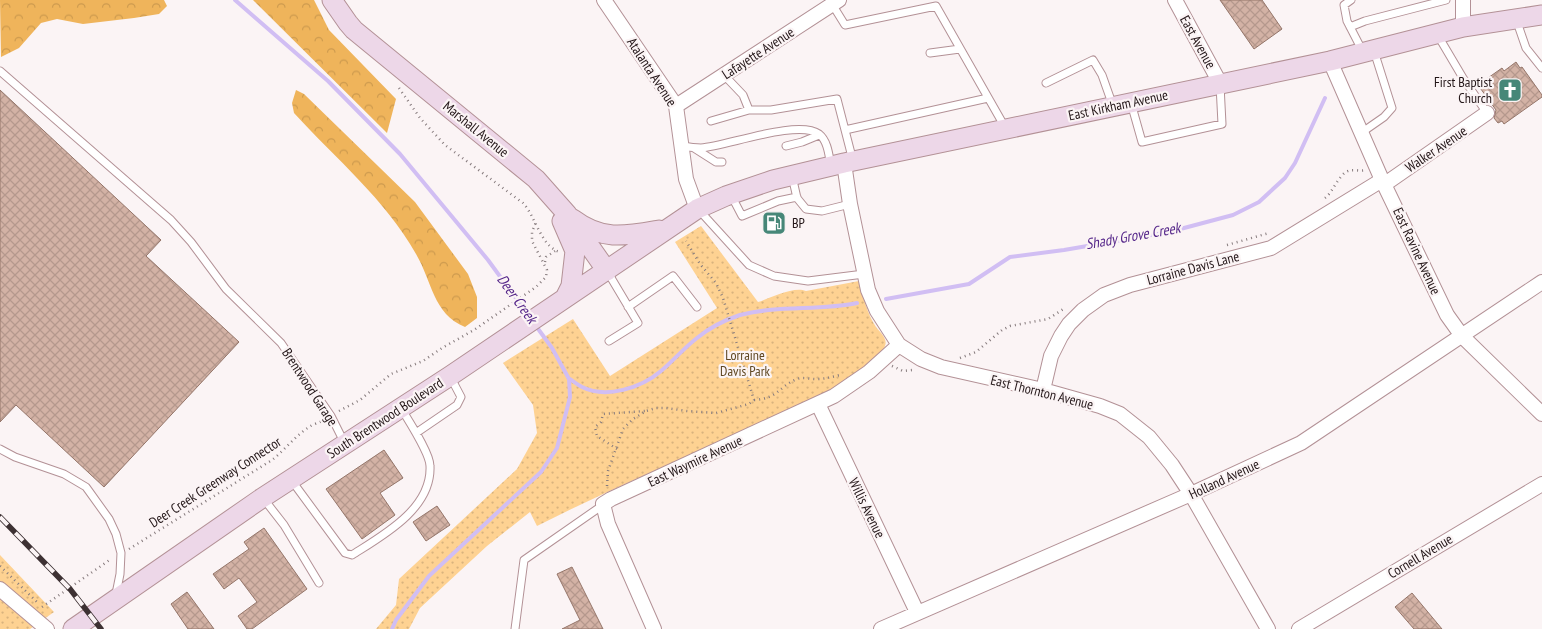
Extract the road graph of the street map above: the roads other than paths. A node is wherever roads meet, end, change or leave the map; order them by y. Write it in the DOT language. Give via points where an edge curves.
graph roads {
  1 [pos="332,0"];
  2 [pos="604,0"];
  3 [pos="1175,0"];
  4 [pos="1350,0"];
  5 [pos="1446,0"];
  6 [pos="1463,0"];
  7 [pos="836,2"];
  8 [pos="1542,15"];
  9 [pos="1516,19"];
  10 [pos="1350,27"];
  11 [pos="1463,27"];
  12 [pos="1437,34"];
  13 [pos="960,48"];
  14 [pos="1368,51"];
  15 [pos="930,53"];
  16 [pos="1330,61"];
  17 [pos="1542,68"];
  18 [pos="0,71"];
  19 [pos="724,75"];
  20 [pos="1046,83"];
  21 [pos="1220,84"];
  22 [pos="988,98"];
  23 [pos="1122,104"];
  24 [pos="676,106"];
  25 [pos="749,110"];
  26 [pos="1488,113"];
  27 [pos="712,120"];
  28 [pos="1006,129"];
  29 [pos="845,130"];
  30 [pos="1361,133"];
  31 [pos="819,134"];
  32 [pos="786,146"];
  33 [pos="688,147"];
  34 [pos="722,162"];
  35 [pos="843,164"];
  36 [pos="792,176"];
  37 [pos="536,179"];
  38 [pos="1384,182"];
  39 [pos="730,195"];
  40 [pos="797,197"];
  41 [pos="850,204"];
  42 [pos="697,209"];
  43 [pos="567,214"];
  44 [pos="665,229"];
  45 [pos="607,271"];
  46 [pos="864,274"];
  47 [pos="1542,282"];
  48 [pos="558,303"];
  49 [pos="628,307"];
  50 [pos="697,308"];
  51 [pos="1462,336"];
  52 [pos="609,340"];
  53 [pos="899,345"];
  54 [pos="450,376"];
  55 [pos="1043,390"];
  56 [pos="818,404"];
  57 [pos="400,408"];
  58 [pos="1542,414"];
  59 [pos="416,432"];
  60 [pos="345,444"];
  61 [pos="0,449"];
  62 [pos="291,479"];
  63 [pos="1542,484"];
  64 [pos="1191,494"];
  65 [pos="262,498"];
  66 [pos="607,502"];
  67 [pos="319,583"];
  68 [pos="0,589"];
  69 [pos="115,600"];
  70 [pos="917,612"];
  71 [pos="47,629"];
  72 [pos="73,629"];
  73 [pos="515,629"];
  74 [pos="654,629"];
  75 [pos="881,629"];
  76 [pos="1268,629"];
  77 [pos="1299,629"];
  1 -- 37 [label="main road, Marshall Avenue" via="354,30"];
  2 -- 24 [label="street, Atalanta Avenue"];
  3 -- 21 [label="street, East Avenue"];
  4 -- 10 [label="lane" via="1344,5"];
  5 -- 10 [label="lane"];
  6 -- 11 [label="street"];
  7 -- 13 [label="lane" via="844,25 936,6"];
  7 -- 19 [label="street, Lafayette Avenue"];
  8 -- 9 [label="main road, East Kirkham Avenue"];
  9 -- 11 [label="main road, East Kirkham Avenue"];
  9 -- 17 [label="lane" via="1526,48"];
  10 -- 14 [label="lane"];
  11 -- 12 [label="main road, East Kirkham Avenue"];
  12 -- 14 [label="main road, East Kirkham Avenue"];
  12 -- 26 [label="lane"];
  13 -- 15 [label="lane"];
  13 -- 22 [label="lane"];
  14 -- 16 [label="main road, East Kirkham Avenue"];
  14 -- 30 [label="lane" via="1392,108"];
  16 -- 21 [label="main road, East Kirkham Avenue"];
  16 -- 30 [label="street, East Ravine Avenue"];
  18 -- 60 [label="lane, Brentwood Garage" via="171,220 226,289 281,343 331,416"];
  19 -- 24 [label="street, Lafayette Avenue"];
  19 -- 25 [label="lane" via="743,95"];
  20 -- 23 [label="lane" via="1093,60"];
  21 -- 23 [label="main road, East Kirkham Avenue"];
  21 -- 23 [label="lane" via="1222,124 1142,142"];
  22 -- 28 [label="lane"];
  22 -- 29 [label="lane"];
  23 -- 28 [label="main road, East Kirkham Avenue"];
  24 -- 33 [label="street, Atalanta Avenue"];
  25 -- 27 [label="lane"];
  25 -- 29 [label="lane" via="771,110 837,99"];
  26 -- 38 [label="street, Walker Avenue"];
  28 -- 35 [label="main road, East Kirkham Avenue"];
  29 -- 35 [label="lane"];
  30 -- 38 [label="street, East Ravine Avenue"];
  31 -- 32 [label="lane"];
  31 -- 33 [label="lane" via="795,130 703,148"];
  31 -- 35 [label="lane"];
  33 -- 34 [label="lane"];
  33 -- 42 [label="street, Atalanta Avenue" via="686,179"];
  35 -- 36 [label="main road, East Kirkham Avenue"];
  35 -- 41 [label="street, East Thornton Avenue"];
  36 -- 39 [label="main road, East Kirkham Avenue"];
  36 -- 40 [label="lane"];
  37 -- 43 [label="main road, Marshall Avenue"];
  37 -- 48 [label="main road" via="560,216 574,251 571,286"];
  38 -- 51 [label="street, East Ravine Avenue" via="1447,315"];
  38 -- 55 [label="street, Lorraine Davis Lane" via="1271,248 1130,285 1104,295 1083,310 1061,336 1051,356"];
  39 -- 40 [label="lane" via="742,216"];
  39 -- 42 [label="main road, East Kirkham Avenue"];
  40 -- 41 [label="lane" via="806,209 822,211"];
  41 -- 46 [label="street, East Thornton Avenue"];
  42 -- 44 [label="main road, South Brentwood Boulevard"];
  42 -- 46 [label="lane" via="749,265 774,276 808,281"];
  43 -- 44 [label="main road" via="585,228 607,235 626,236"];
  43 -- 45 [label="main road, Marshall Avenue"];
  44 -- 45 [label="main road, South Brentwood Boulevard"];
  45 -- 48 [label="main road, South Brentwood Boulevard"];
  45 -- 49 [label="lane"];
  46 -- 53 [label="street, East Thornton Avenue" via="876,312"];
  47 -- 51 [label="street, Holland Avenue"];
  48 -- 54 [label="main road, South Brentwood Boulevard"];
  49 -- 50 [label="lane" via="673,276"];
  49 -- 52 [label="lane" via="638,323"];
  51 -- 58 [label="street, East Ravine Avenue"];
  51 -- 64 [label="street, Holland Avenue" via="1301,443"];
  53 -- 55 [label="street, East Thornton Avenue" via="921,359 941,366"];
  53 -- 56 [label="street, East Waymire Avenue" via="852,385"];
  54 -- 57 [label="main road, South Brentwood Boulevard"];
  54 -- 59 [label="lane" via="460,397 457,405"];
  55 -- 64 [label="street, East Thornton Avenue" via="1120,414 1148,437"];
  56 -- 66 [label="street, East Waymire Avenue"];
  56 -- 70 [label="street, Willis Avenue"];
  57 -- 59 [label="lane"];
  57 -- 60 [label="main road, South Brentwood Boulevard"];
  59 -- 62 [label="lane" via="431,465 428,482 417,505 396,527 352,555 345,553"];
  60 -- 62 [label="main road, South Brentwood Boulevard"];
  61 -- 69 [label="lane" via="15,458 64,474 86,487 109,519 121,553"];
  62 -- 65 [label="main road, South Brentwood Boulevard"];
  63 -- 77 [label="street, Cornell Avenue"];
  64 -- 70 [label="street, Holland Avenue"];
  64 -- 76 [label="street, East Thornton Avenue"];
  65 -- 67 [label="lane" via="284,525"];
  65 -- 69 [label="main road, South Brentwood Boulevard"];
  66 -- 73 [label="lane" via="524,560"];
  66 -- 74 [label="street" via="608,524"];
  68 -- 71 [label="street"];
  69 -- 72 [label="main road, South Brentwood Boulevard"];
  70 -- 75 [label="street, Holland Avenue"];
}
